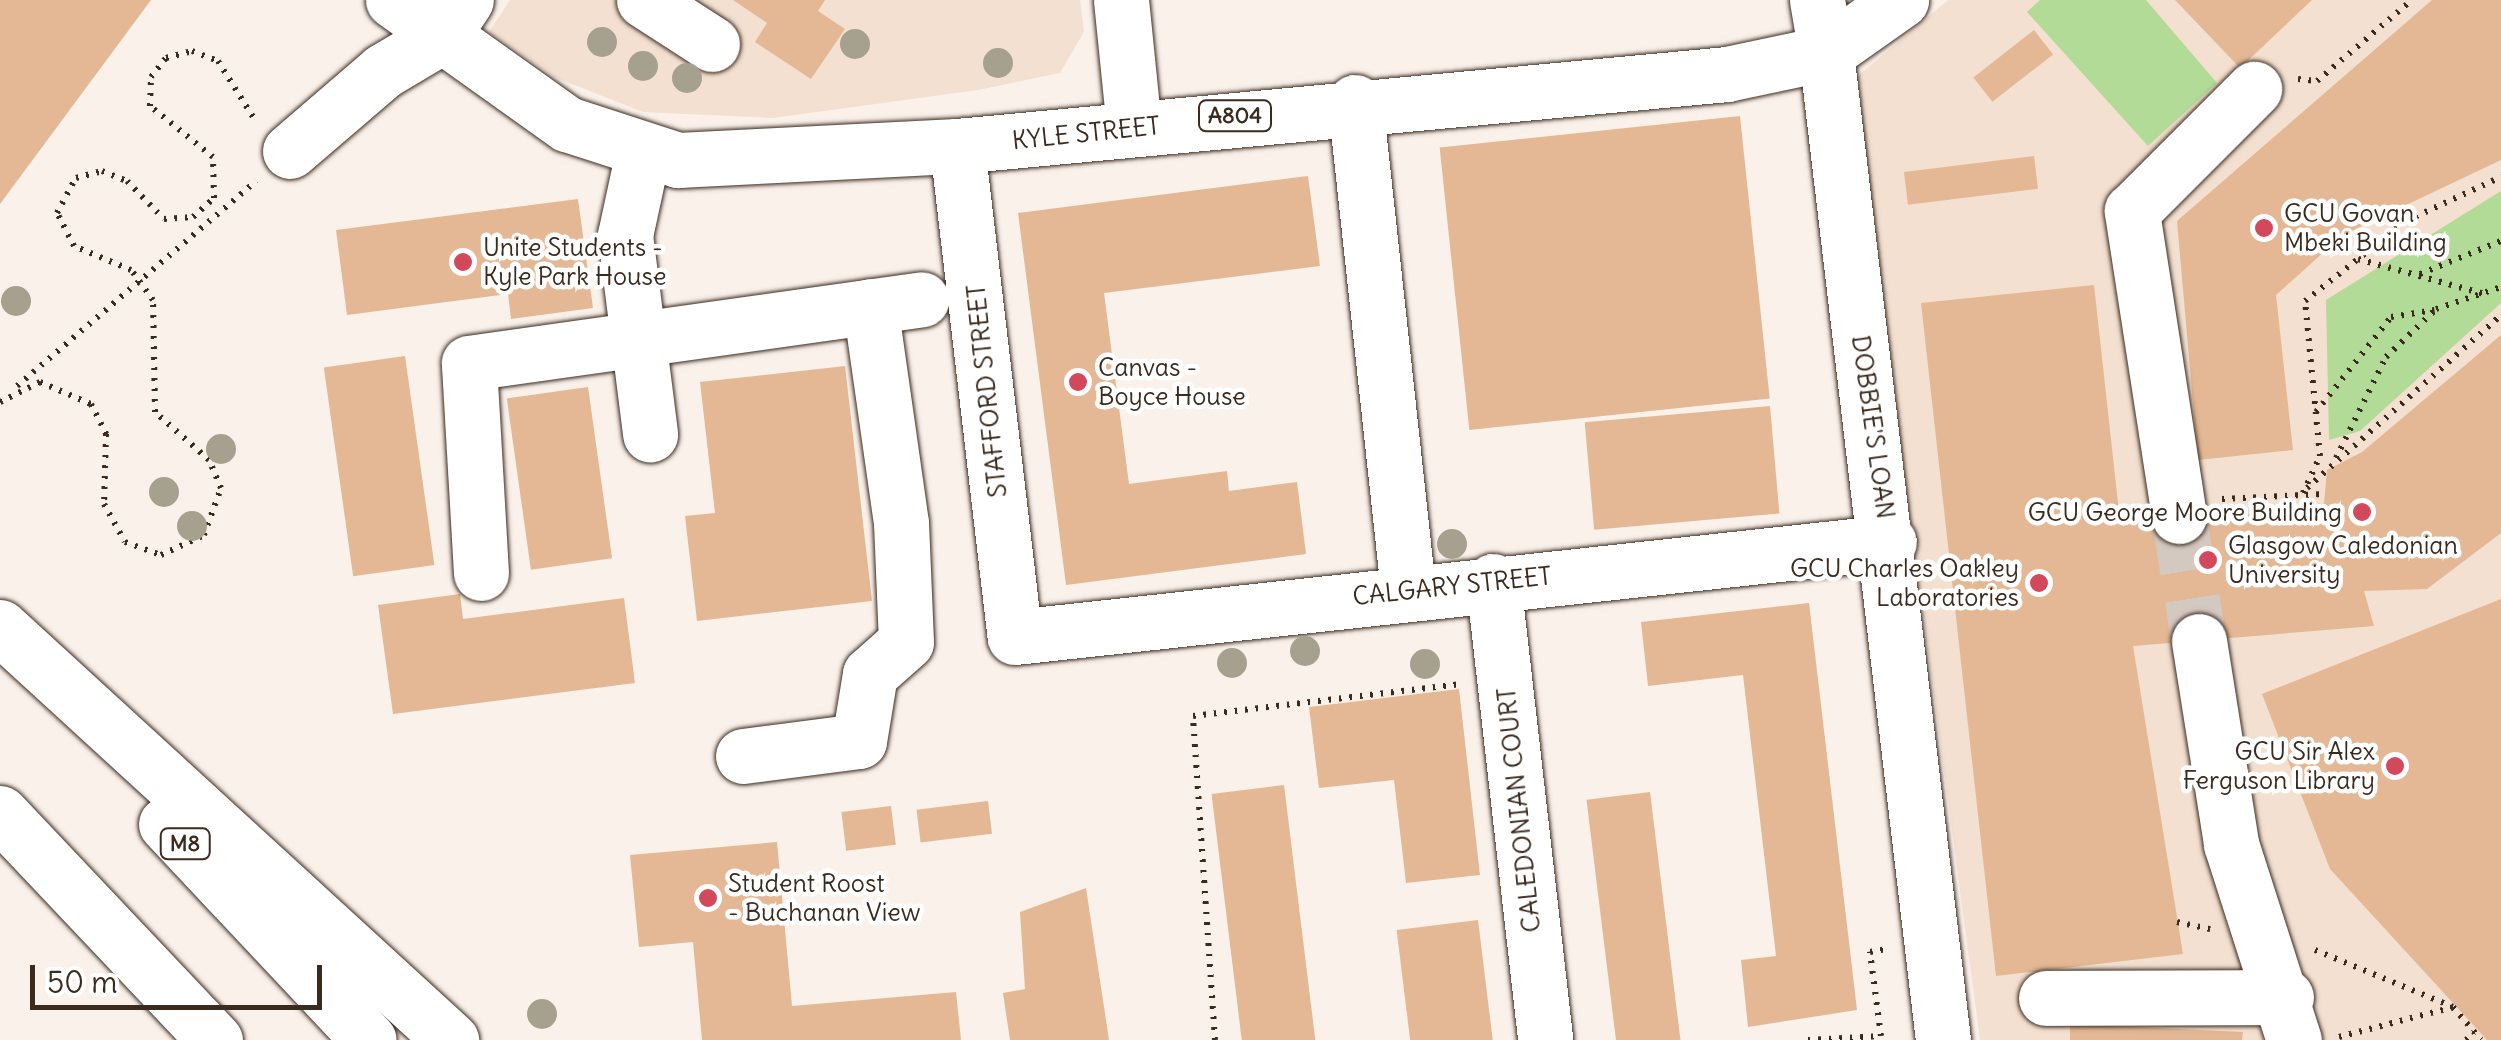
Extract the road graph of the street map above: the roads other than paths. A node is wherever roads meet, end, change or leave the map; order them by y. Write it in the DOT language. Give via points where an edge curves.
graph roads {
  1 [pos="392,0"];
  2 [pos="644,0"];
  3 [pos="1121,0"];
  4 [pos="1817,0"];
  5 [pos="1900,0"];
  6 [pos="454,18"];
  7 [pos="712,44"];
  8 [pos="1826,53"];
  9 [pos="2254,89"];
  10 [pos="1355,102"];
  11 [pos="1134,128"];
  12 [pos="957,146"];
  13 [pos="290,151"];
  14 [pos="643,152"];
  15 [pos="637,337"];
  16 [pos="650,434"];
  17 [pos="2178,509"];
  18 [pos="1889,542"];
  19 [pos="482,573"];
  20 [pos="1493,580"];
  21 [pos="1408,590"];
  22 [pos="0,627"];
  23 [pos="1014,636"];
  24 [pos="2199,641"];
  25 [pos="0,647"];
  26 [pos="743,756"];
  27 [pos="0,812"];
  28 [pos="0,832"];
  29 [pos="2046,998"];
  30 [pos="2290,1019"];
  31 [pos="172,1040"];
  32 [pos="214,1040"];
  33 [pos="369,1040"];
  34 [pos="451,1040"];
  35 [pos="1545,1040"];
  36 [pos="1943,1040"];
  1 -- 6 [label="main road, A804"];
  2 -- 7 [label="main road"];
  3 -- 11 [label="main road"];
  4 -- 8 [label="main road, DOBBIE'S LOAN"];
  5 -- 8 [label="main road"];
  6 -- 13 [label="main road"];
  6 -- 14 [label="main road, A804" via="567,124"];
  8 -- 10 [label="main road, KYLE STREET / A804" via="1727,74"];
  8 -- 18 [label="main road, DOBBIE'S LOAN"];
  9 -- 17 [label="main road" via="2132,211"];
  10 -- 11 [label="main road, KYLE STREET / A804"];
  10 -- 21 [label="main road"];
  11 -- 12 [label="main road, KYLE STREET / A804"];
  12 -- 14 [label="main road, KYLE STREET / A804" via="744,162"];
  12 -- 23 [label="main road, STAFFORD STREET"];
  14 -- 15 [label="main road" via="626,235"];
  15 -- 16 [label="main road"];
  15 -- 19 [label="main road" via="469,363"];
  15 -- 26 [label="main road" via="896,302 906,642 870,674 858,740"];
  18 -- 20 [label="main road, CALGARY STREET"];
  18 -- 36 [label="main road, DOBBIE'S LOAN"];
  20 -- 21 [label="main road, CALGARY STREET"];
  20 -- 35 [label="main road, CALEDONIAN COURT"];
  21 -- 23 [label="main road, CALGARY STREET"];
  22 -- 34 [label="main road"];
  24 -- 30 [label="main road" via="2232,844"];
  25 -- 33 [label="main road, M8"];
  27 -- 32 [label="main road"];
  28 -- 31 [label="main road"];
  29 -- 30 [label="main road"];
}
